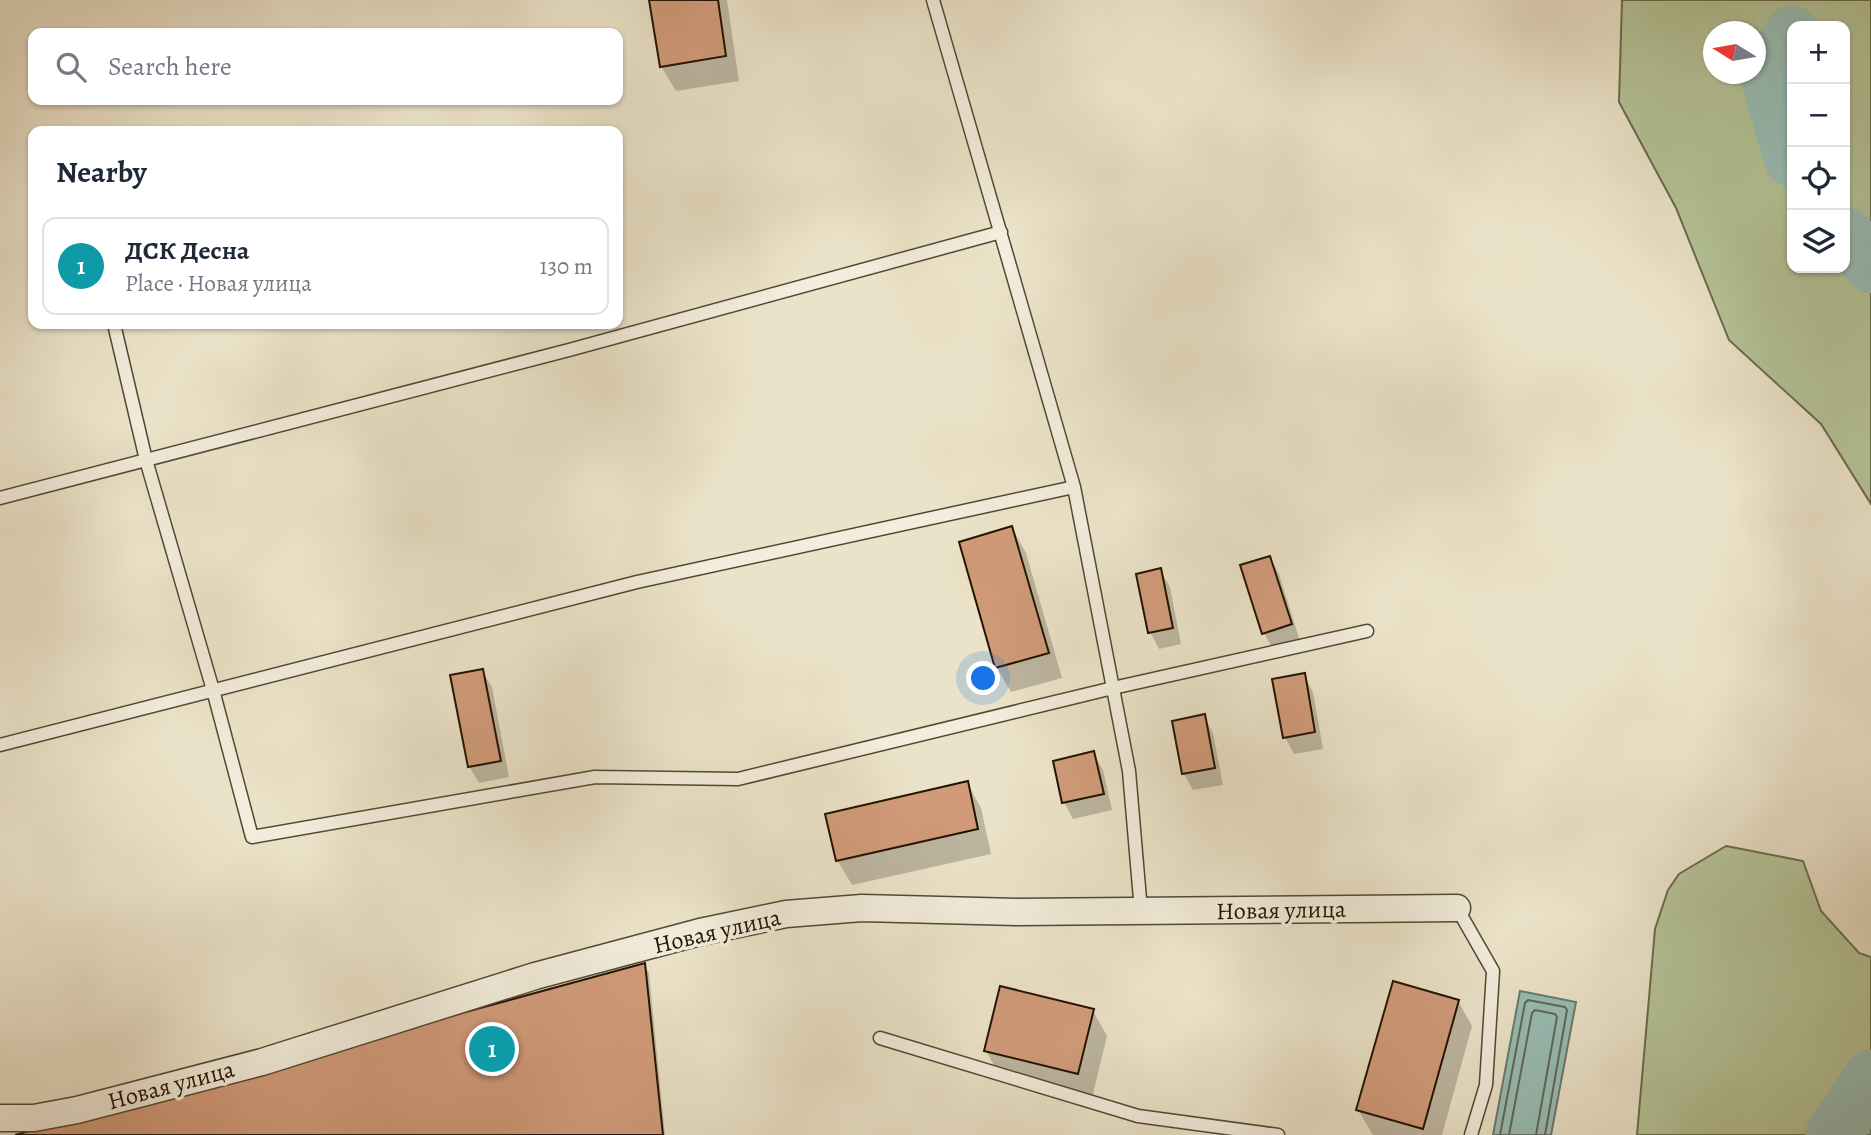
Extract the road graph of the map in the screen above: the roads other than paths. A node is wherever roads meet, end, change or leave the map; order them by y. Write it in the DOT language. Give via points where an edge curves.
graph roads {
  1 [pos="933,0"];
  2 [pos="1001,232"];
  3 [pos="115,329"];
  4 [pos="146,460"];
  5 [pos="1074,487"];
  6 [pos="0,498"];
  7 [pos="1367,631"];
  8 [pos="1113,688"];
  9 [pos="213,690"];
  10 [pos="0,745"];
  11 [pos="1457,908"];
  12 [pos="1141,911"];
  13 [pos="880,1038"];
  14 [pos="0,1118"];
  15 [pos="1278,1135"];
  16 [pos="1471,1135"];
  1 -- 2 [label="lane"];
  2 -- 4 [label="lane"];
  2 -- 5 [label="lane"];
  3 -- 4 [label="lane"];
  4 -- 6 [label="lane"];
  4 -- 9 [label="lane"];
  5 -- 8 [label="lane"];
  5 -- 9 [label="lane" via="637,582"];
  7 -- 8 [label="lane"];
  8 -- 9 [label="lane" via="738,779 595,777 252,837"];
  8 -- 12 [label="lane" via="1129,771"];
  9 -- 10 [label="lane"];
  11 -- 12 [label="street, Новая улица"];
  11 -- 16 [label="lane" via="1493,971 1486,1085"];
  12 -- 14 [label="street, Новая улица" via="862,908 786,914 535,976 262,1062 90,1107 34,1118"];
  13 -- 15 [label="lane" via="1138,1116"];
}
